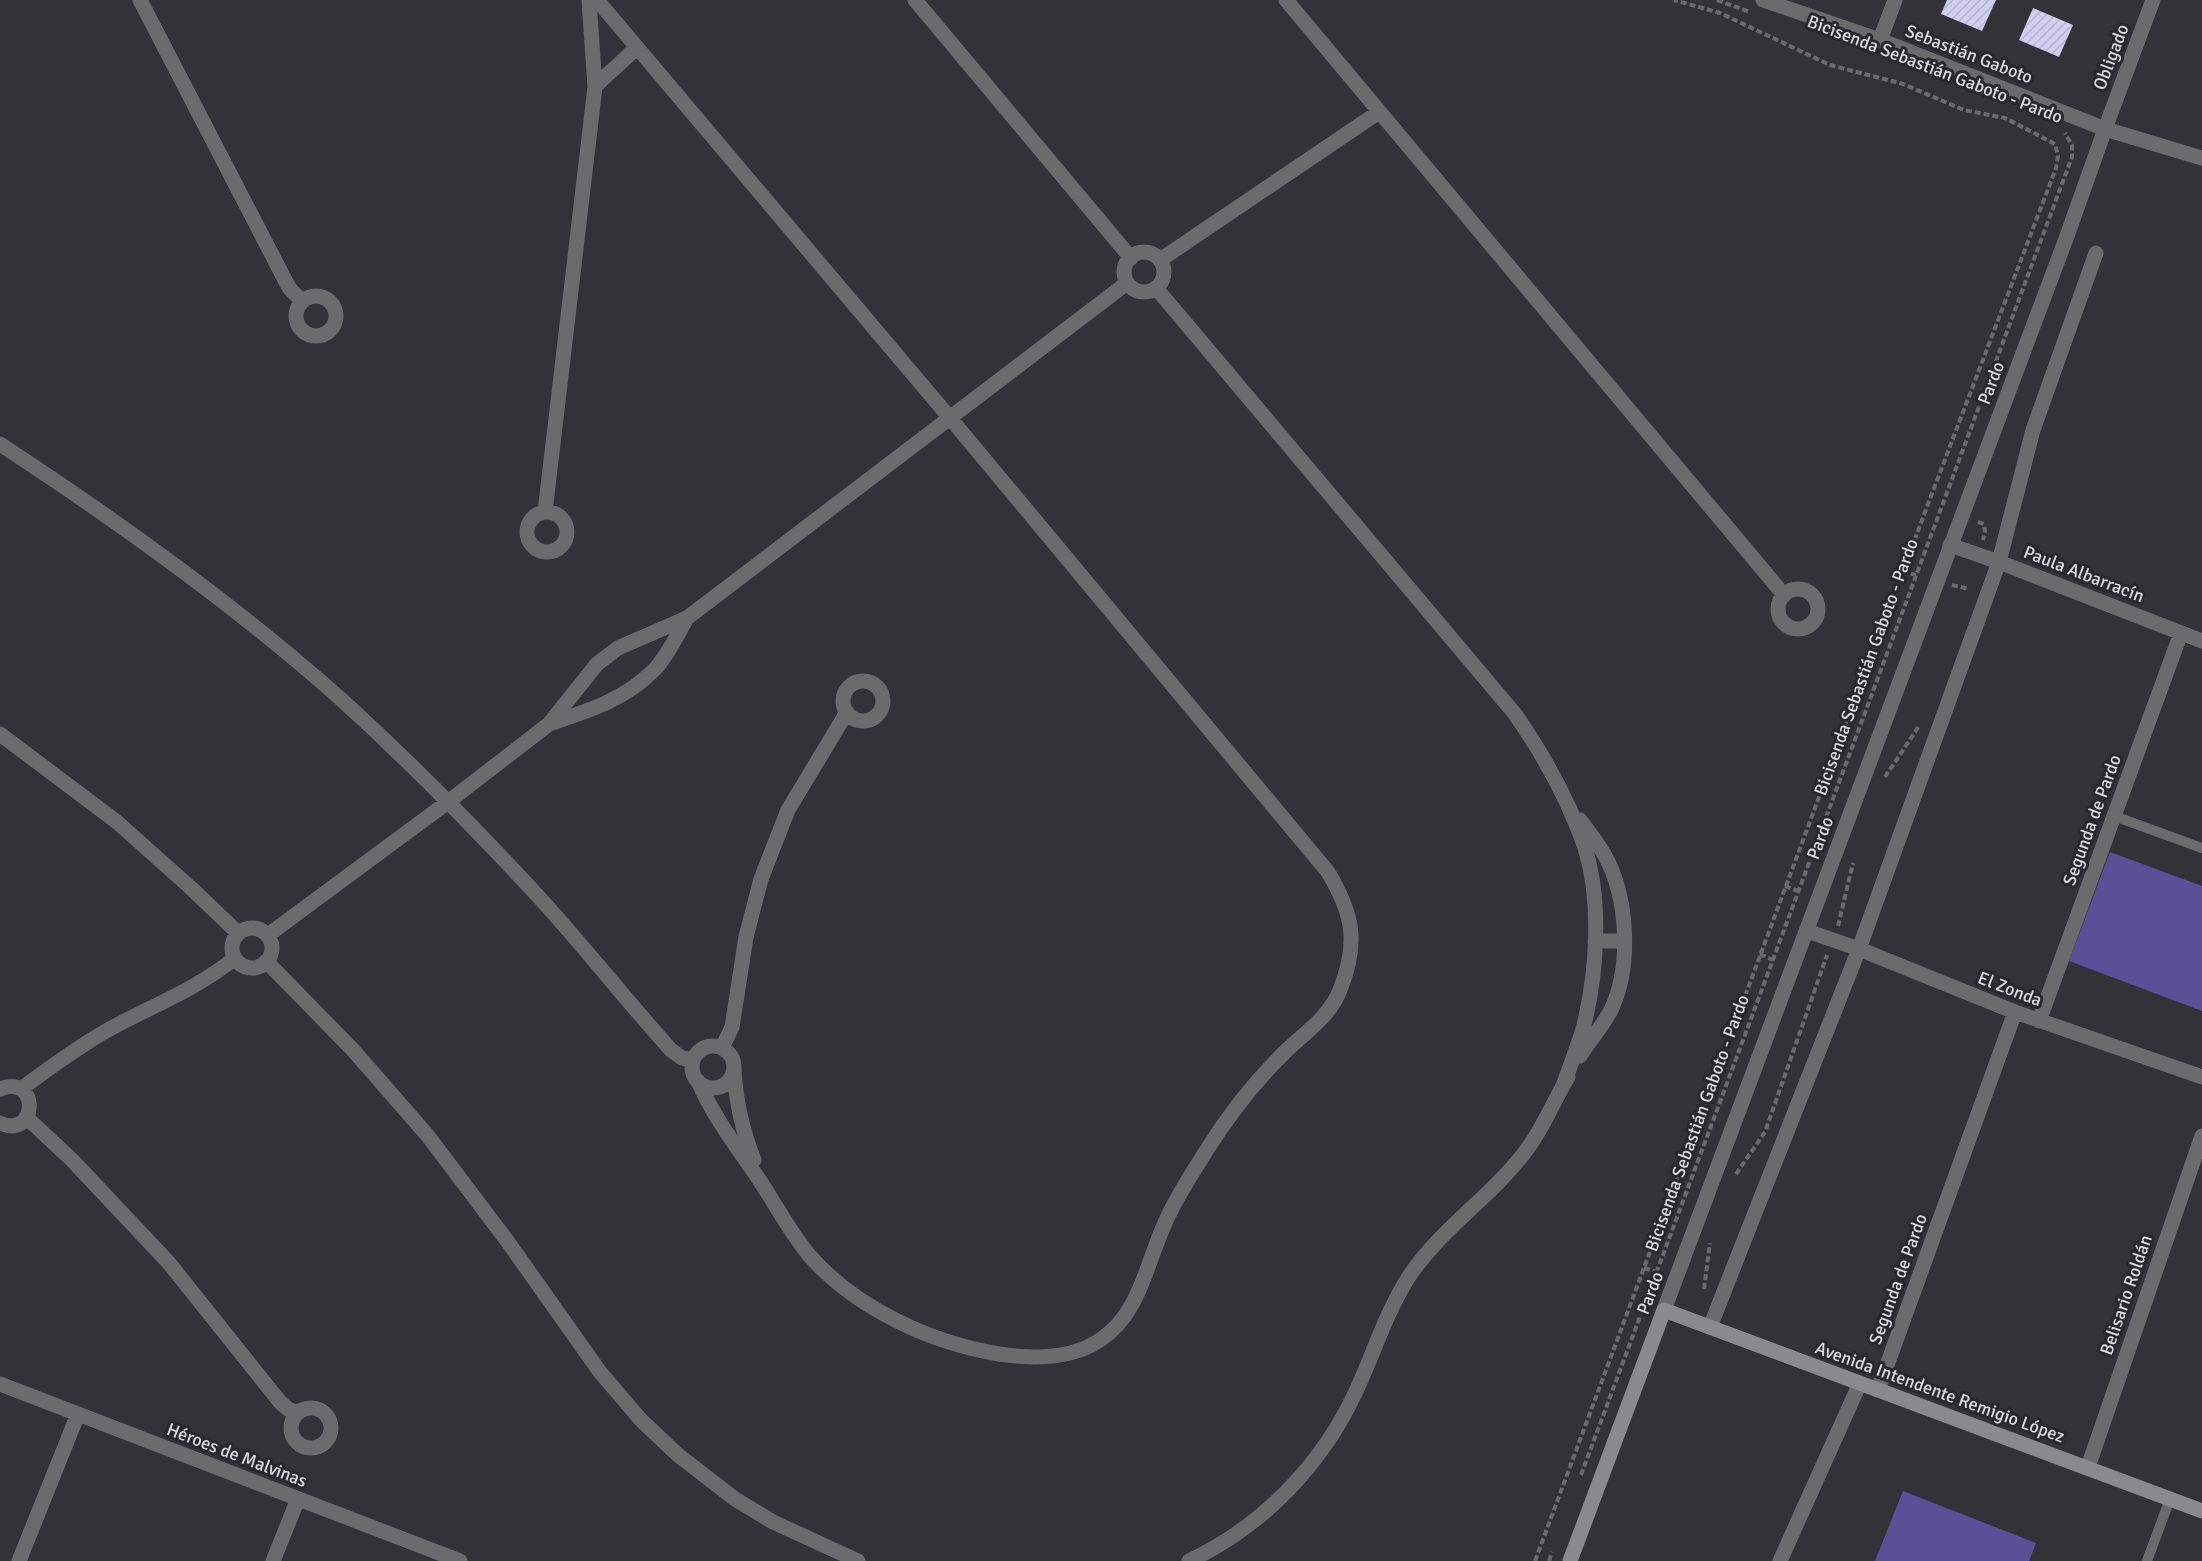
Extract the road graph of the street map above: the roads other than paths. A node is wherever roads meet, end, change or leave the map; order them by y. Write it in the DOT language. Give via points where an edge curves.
graph roads {
  1 [pos="140,0"];
  2 [pos="589,0"];
  3 [pos="597,0"];
  4 [pos="915,0"];
  5 [pos="1286,0"];
  6 [pos="1763,0"];
  7 [pos="1895,0"];
  8 [pos="2153,0"];
  9 [pos="1880,40"];
  10 [pos="636,47"];
  11 [pos="595,87"];
  12 [pos="1379,112"];
  13 [pos="2105,129"];
  14 [pos="2202,158"];
  15 [pos="2096,253"];
  16 [pos="1131,258"];
  17 [pos="1160,260"];
  18 [pos="1127,283"];
  19 [pos="1156,288"];
  20 [pos="302,301"];
  21 [pos="950,418"];
  22 [pos="0,444"];
  23 [pos="545,512"];
  24 [pos="1950,545"];
  25 [pos="1999,562"];
  26 [pos="1784,595"];
  27 [pos="687,618"];
  28 [pos="2181,633"];
  29 [pos="2202,641"];
  30 [pos="847,712"];
  31 [pos="549,724"];
  32 [pos="0,734"];
  33 [pos="448,802"];
  34 [pos="1568,804"];
  35 [pos="2114,816"];
  36 [pos="2202,848"];
  37 [pos="1806,931"];
  38 [pos="238,933"];
  39 [pos="268,935"];
  40 [pos="1595,941"];
  41 [pos="1624,941"];
  42 [pos="1859,949"];
  43 [pos="235,958"];
  44 [pos="266,962"];
  45 [pos="2015,1012"];
  46 [pos="2039,1021"];
  47 [pos="722,1048"];
  48 [pos="693,1060"];
  49 [pos="734,1069"];
  50 [pos="2202,1077"];
  51 [pos="698,1081"];
  52 [pos="1563,1086"];
  53 [pos="1,1088"];
  54 [pos="21,1089"];
  55 [pos="26,1118"];
  56 [pos="0,1123"];
  57 [pos="2202,1136"];
  58 [pos="765,1188"];
  59 [pos="1664,1310"];
  60 [pos="1710,1327"];
  61 [pos="1860,1383"];
  62 [pos="0,1384"];
  63 [pos="1878,1390"];
  64 [pos="298,1413"];
  65 [pos="78,1414"];
  66 [pos="2088,1467"];
  67 [pos="2170,1498"];
  68 [pos="298,1499"];
  69 [pos="2202,1510"];
  70 [pos="19,1561"];
  71 [pos="273,1561"];
  72 [pos="460,1561"];
  73 [pos="858,1561"];
  74 [pos="1189,1561"];
  75 [pos="1570,1561"];
  76 [pos="1780,1561"];
  77 [pos="2147,1561"];
  1 -- 20 [label="street" via="285,280"];
  2 -- 11 [label="street"];
  3 -- 10 [label="street"];
  4 -- 16 [label="street"];
  5 -- 12 [label="street"];
  6 -- 9 [label="street, Sebastián Gaboto"];
  7 -- 9 [label="street"];
  8 -- 13 [label="street, Obligado"];
  9 -- 13 [label="street, Sebastián Gaboto"];
  10 -- 11 [label="street"];
  10 -- 21 [label="street"];
  11 -- 23 [label="street"];
  12 -- 17 [label="street"];
  12 -- 26 [label="street"];
  13 -- 14 [label="street, Sebastián Gaboto"];
  13 -- 24 [label="street, Pardo"];
  15 -- 25 [label="street" via="2033,430"];
  16 -- 17 [label="street" via="1143,252"];
  16 -- 18 [label="street" via="1125,270"];
  17 -- 19 [label="street" via="1164,272"];
  18 -- 19 [label="street" via="1138,291"];
  18 -- 21 [label="street"];
  19 -- 34 [label="street" via="1515,714"];
  21 -- 27 [label="street"];
  21 -- 58 [label="street" via="1328,872 1342,896 1351,925 1347,971 1333,1006 1256,1084 1209,1145 1165,1223 1129,1309 1112,1331 1076,1351 1052,1356 981,1351 913,1328 848,1290 810,1256"];
  22 -- 33 [label="street" via="242,616 344,702"];
  24 -- 25 [label="street, Paula Albarracín"];
  24 -- 37 [label="street, Pardo"];
  25 -- 28 [label="street, Paula Albarracín"];
  25 -- 42 [label="street"];
  27 -- 31 [label="street" via="618,648 597,664"];
  27 -- 31 [label="street" via="664,658 642,680 598,708"];
  28 -- 29 [label="street, Paula Albarracín"];
  28 -- 35 [label="street, Segunda de Pardo"];
  30 -- 47 [label="street" via="788,810 761,879 746,937 732,1027"];
  31 -- 33 [label="street"];
  32 -- 38 [label="street" via="117,822"];
  33 -- 39 [label="street"];
  33 -- 48 [label="street" via="536,894 671,1050"];
  34 -- 40 [label="street" via="1585,850 1594,900"];
  34 -- 41 [label="street" via="1605,855 1617,885"];
  35 -- 36 [label="lane"];
  35 -- 46 [label="street, Segunda de Pardo"];
  37 -- 42 [label="street, El Zonda"];
  37 -- 59 [label="street, Pardo"];
  38 -- 39 [label="street" via="250,928"];
  38 -- 43 [label="street" via="232,945"];
  39 -- 44 [label="street" via="272,947"];
  40 -- 41 [label="street"];
  40 -- 52 [label="street" via="1582,1029"];
  41 -- 52 [label="street" via="1611,1011"];
  42 -- 45 [label="street, El Zonda"];
  42 -- 60 [label="street"];
  43 -- 44 [label="street" via="252,968"];
  43 -- 54 [label="street" via="189,990 104,1032"];
  44 -- 73 [label="street" via="353,1050 428,1136 600,1372 641,1420 735,1499 772,1522"];
  45 -- 46 [label="street, El Zonda"];
  45 -- 63 [label="street, Segunda de Pardo"];
  46 -- 50 [label="street, El Zonda"];
  47 -- 48 [label="street" via="705,1047"];
  47 -- 49 [label="street" via="731,1055"];
  48 -- 51 [label="street"];
  49 -- 51 [label="street" via="728,1082 721,1086 707,1087"];
  49 -- 58 [label="street" via="738,1112"];
  51 -- 58 [label="street" via="709,1106"];
  52 -- 74 [label="street" via="1526,1151 1451,1226 1409,1277 1390,1308 1357,1390 1323,1451 1265,1512 1229,1540"];
  53 -- 54 [label="street"];
  54 -- 55 [label="street" via="29,1099"];
  55 -- 56 [label="street" via="16,1125"];
  55 -- 64 [label="street" via="72,1160 169,1263 280,1402"];
  57 -- 66 [label="street, Belisario Roldán"];
  59 -- 60 [label="main road, Avenida Intendente Remigio López"];
  59 -- 75 [label="main road, Pardo"];
  60 -- 61 [label="main road, Avenida Intendente Remigio López"];
  61 -- 63 [label="main road, Avenida Intendente Remigio López"];
  61 -- 76 [label="street"];
  62 -- 65 [label="street, Héroes de Malvinas"];
  63 -- 66 [label="main road, Avenida Intendente Remigio López"];
  65 -- 68 [label="street, Héroes de Malvinas"];
  65 -- 70 [label="street"];
  66 -- 67 [label="main road, Avenida Intendente Remigio López"];
  67 -- 69 [label="main road, Avenida Intendente Remigio López"];
  67 -- 77 [label="lane"];
  68 -- 71 [label="street"];
  68 -- 72 [label="street, Héroes de Malvinas"];
}
